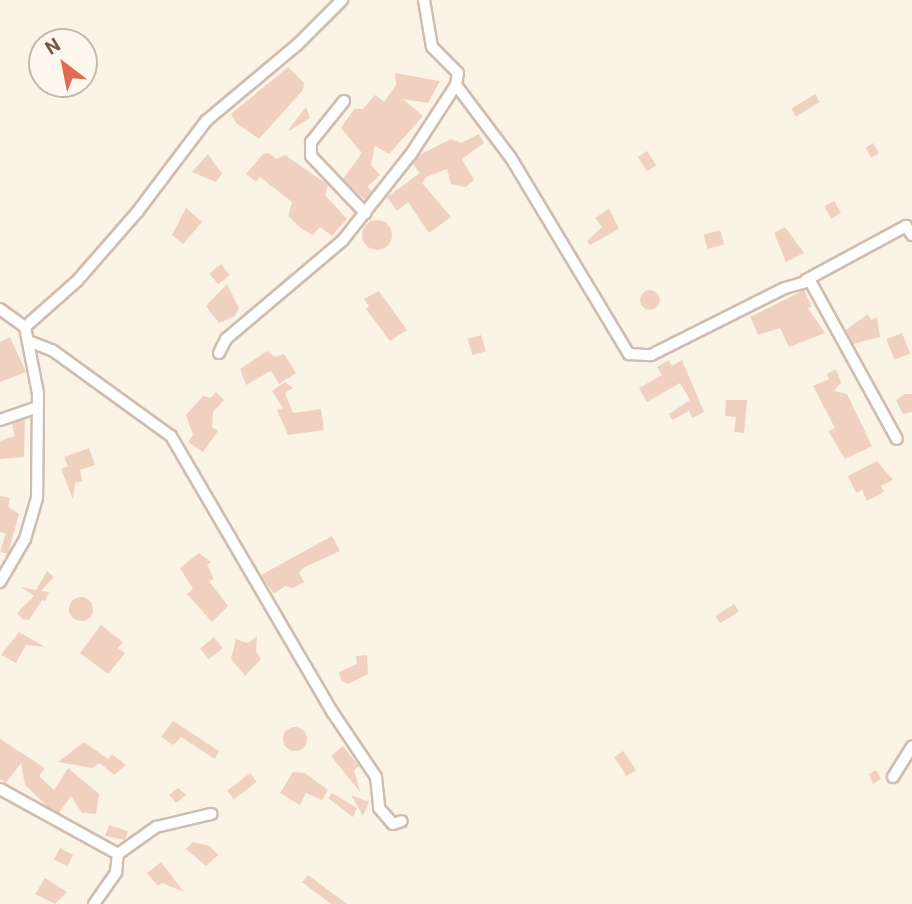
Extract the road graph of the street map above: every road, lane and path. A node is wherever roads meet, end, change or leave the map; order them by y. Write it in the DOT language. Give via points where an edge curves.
graph roads {
  1 [pos="342,0"];
  2 [pos="424,0"];
  3 [pos="456,85"];
  4 [pos="344,101"];
  5 [pos="365,213"];
  6 [pos="912,235"];
  7 [pos="806,280"];
  8 [pos="0,309"];
  9 [pos="25,327"];
  10 [pos="28,341"];
  11 [pos="219,352"];
  12 [pos="38,407"];
  13 [pos="0,420"];
  14 [pos="897,439"];
  15 [pos="0,582"];
  16 [pos="912,747"];
  17 [pos="893,776"];
  18 [pos="0,789"];
  19 [pos="211,814"];
  20 [pos="402,821"];
  21 [pos="118,854"];
  22 [pos="94,904"];
  1 -- 9 [label="street" via="297,45 206,121 138,211 77,281"];
  2 -- 3 [label="street" via="432,47 458,73"];
  3 -- 5 [label="street"];
  3 -- 7 [label="street" via="511,158 621,344 634,357 651,355"];
  4 -- 5 [label="street" via="311,142 311,156"];
  5 -- 11 [label="street" via="325,259 226,339"];
  6 -- 7 [label="street" via="906,226"];
  7 -- 14 [label="street" via="818,291"];
  8 -- 9 [label="street"];
  9 -- 10 [label="street"];
  10 -- 12 [label="street"];
  10 -- 20 [label="street" via="52,350 171,436 333,713 376,777 379,808 393,824"];
  12 -- 13 [label="street"];
  12 -- 15 [label="street" via="35,506 24,540"];
  16 -- 17 [label="street"];
  18 -- 21 [label="street"];
  19 -- 21 [label="street" via="156,827"];
  21 -- 22 [label="street" via="116,872"];
}
